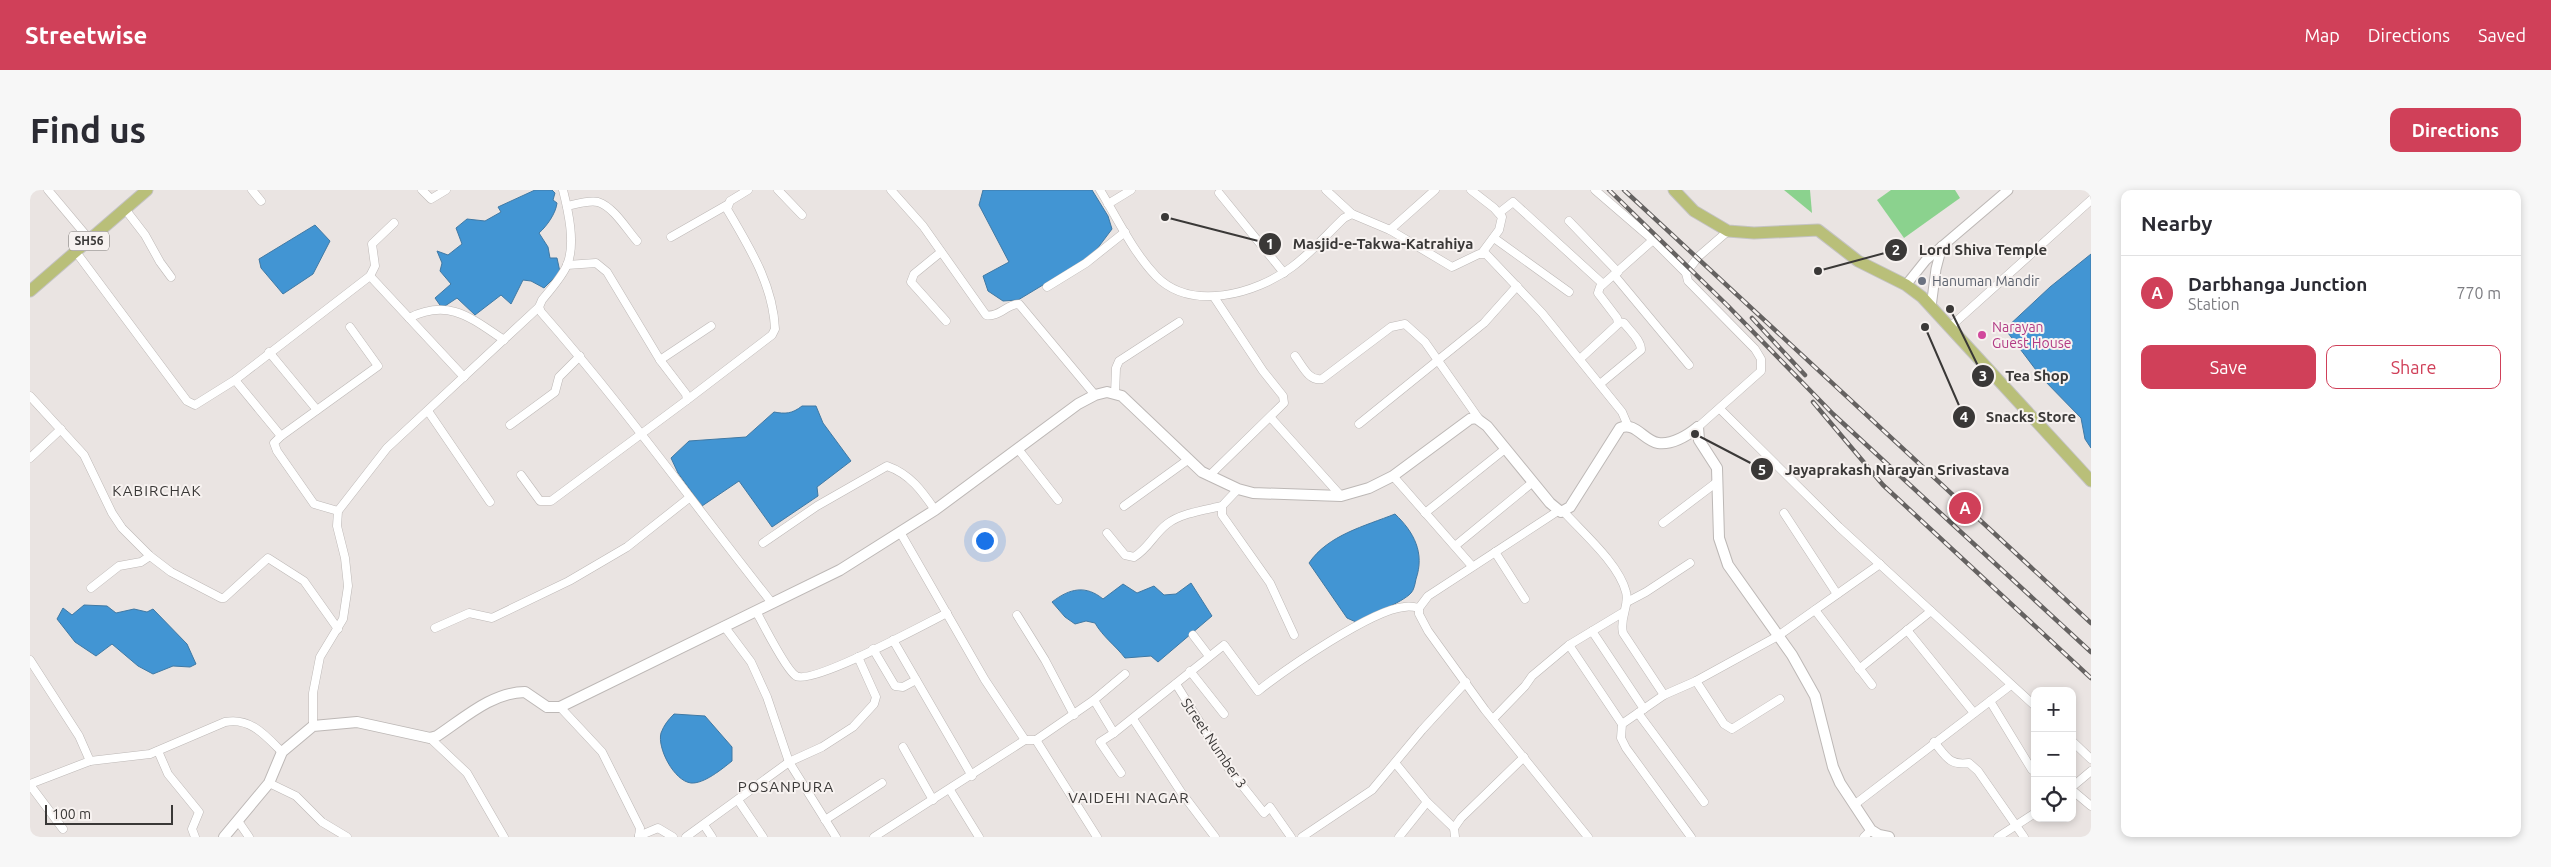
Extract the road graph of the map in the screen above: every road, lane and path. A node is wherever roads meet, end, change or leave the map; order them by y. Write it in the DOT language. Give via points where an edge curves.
graph roads {
  1 [pos="48,190"];
  2 [pos="147,190"];
  3 [pos="252,190"];
  4 [pos="422,190"];
  5 [pos="446,190"];
  6 [pos="564,190"];
  7 [pos="748,190"];
  8 [pos="778,190"];
  9 [pos="891,190"];
  10 [pos="1100,190"];
  11 [pos="1131,190"];
  12 [pos="1326,190"];
  13 [pos="1435,190"];
  14 [pos="1471,190"];
  15 [pos="1595,190"];
  16 [pos="1674,190"];
  17 [pos="2008,190"];
  18 [pos="1219,193"];
  19 [pos="2091,200"];
  20 [pos="261,201"];
  21 [pos="727,204"];
  22 [pos="1108,204"];
  23 [pos="567,206"];
  24 [pos="125,209"];
  25 [pos="1499,213"];
  26 [pos="1352,214"];
  27 [pos="802,215"];
  28 [pos="1569,221"];
  29 [pos="394,223"];
  30 [pos="1390,230"];
  31 [pos="1728,231"];
  32 [pos="1125,232"];
  33 [pos="671,237"];
  34 [pos="1494,238"];
  35 [pos="90,240"];
  36 [pos="1654,240"];
  37 [pos="636,241"];
  38 [pos="1942,246"];
  39 [pos="76,252"];
  40 [pos="941,252"];
  41 [pos="1482,253"];
  42 [pos="567,265"];
  43 [pos="1284,272"];
  44 [pos="1616,273"];
  45 [pos="1686,273"];
  46 [pos="370,276"];
  47 [pos="171,277"];
  48 [pos="1603,284"];
  49 [pos="1906,285"];
  50 [pos="1517,286"];
  51 [pos="1047,287"];
  52 [pos="30,291"];
  53 [pos="1569,292"];
  54 [pos="1214,297"];
  55 [pos="539,307"];
  56 [pos="1931,307"];
  57 [pos="409,318"];
  58 [pos="946,321"];
  59 [pos="1179,322"];
  60 [pos="1618,322"];
  61 [pos="711,326"];
  62 [pos="350,327"];
  63 [pos="1950,327"];
  64 [pos="504,340"];
  65 [pos="270,352"];
  66 [pos="580,356"];
  67 [pos="1295,356"];
  68 [pos="1580,359"];
  69 [pos="660,360"];
  70 [pos="1438,362"];
  71 [pos="1690,365"];
  72 [pos="464,377"];
  73 [pos="235,380"];
  74 [pos="1600,384"];
  75 [pos="1115,394"];
  76 [pos="1095,395"];
  77 [pos="30,396"];
  78 [pos="687,400"];
  79 [pos="1720,409"];
  80 [pos="317,410"];
  81 [pos="428,410"];
  82 [pos="1271,418"];
  83 [pos="1479,419"];
  84 [pos="1360,424"];
  85 [pos="510,425"];
  86 [pos="1628,426"];
  87 [pos="1698,427"];
  88 [pos="61,429"];
  89 [pos="641,435"];
  90 [pos="1687,435"];
  91 [pos="282,436"];
  92 [pos="1699,440"];
  93 [pos="1018,449"];
  94 [pos="1505,449"];
  95 [pos="30,458"];
  96 [pos="1188,459"];
  97 [pos="520,475"];
  98 [pos="1209,476"];
  99 [pos="1393,476"];
  100 [pos="2091,481"];
  101 [pos="1533,482"];
  102 [pos="1718,482"];
  103 [pos="1238,489"];
  104 [pos="1341,496"];
  105 [pos="689,498"];
  106 [pos="1058,500"];
  107 [pos="490,502"];
  108 [pos="1124,506"];
  109 [pos="1222,506"];
  110 [pos="935,510"];
  111 [pos="338,511"];
  112 [pos="1425,512"];
  113 [pos="1561,512"];
  114 [pos="1784,513"];
  115 [pos="1663,523"];
  116 [pos="900,532"];
  117 [pos="1106,533"];
  118 [pos="763,542"];
  119 [pos="1455,546"];
  120 [pos="1495,552"];
  121 [pos="150,556"];
  122 [pos="1690,563"];
  123 [pos="1880,564"];
  124 [pos="1472,566"];
  125 [pos="91,588"];
  126 [pos="1837,594"];
  127 [pos="1525,598"];
  128 [pos="1627,602"];
  129 [pos="772,603"];
  130 [pos="1419,608"];
  131 [pos="1815,610"];
  132 [pos="756,611"];
  133 [pos="1931,611"];
  134 [pos="947,613"];
  135 [pos="1622,613"];
  136 [pos="1017,615"];
  137 [pos="724,626"];
  138 [pos="435,628"];
  139 [pos="338,629"];
  140 [pos="1907,630"];
  141 [pos="1592,631"];
  142 [pos="1193,635"];
  143 [pos="1294,635"];
  144 [pos="1778,636"];
  145 [pos="893,640"];
  146 [pos="1569,645"];
  147 [pos="874,649"];
  148 [pos="1209,656"];
  149 [pos="858,657"];
  150 [pos="30,660"];
  151 [pos="1859,668"];
  152 [pos="1190,671"];
  153 [pos="1125,674"];
  154 [pos="916,680"];
  155 [pos="1696,681"];
  156 [pos="1466,682"];
  157 [pos="1176,684"];
  158 [pos="1872,685"];
  159 [pos="2012,685"];
  160 [pos="1664,695"];
  161 [pos="1780,699"];
  162 [pos="1094,700"];
  163 [pos="1990,701"];
  164 [pos="2031,702"];
  165 [pos="560,707"];
  166 [pos="1641,711"];
  167 [pos="1974,713"];
  168 [pos="1224,714"];
  169 [pos="1074,715"];
  170 [pos="1493,718"];
  171 [pos="1133,719"];
  172 [pos="1622,724"];
  173 [pos="313,726"];
  174 [pos="1114,733"];
  175 [pos="430,738"];
  176 [pos="1025,740"];
  177 [pos="1036,740"];
  178 [pos="1934,742"];
  179 [pos="2076,745"];
  180 [pos="903,747"];
  181 [pos="158,751"];
  182 [pos="282,752"];
  183 [pos="1524,757"];
  184 [pos="2091,759"];
  185 [pos="90,761"];
  186 [pos="789,762"];
  187 [pos="1396,764"];
  188 [pos="2031,768"];
  189 [pos="2091,771"];
  190 [pos="1121,773"];
  191 [pos="972,776"];
  192 [pos="269,783"];
  193 [pos="882,783"];
  194 [pos="30,784"];
  195 [pos="2076,784"];
  196 [pos="950,790"];
  197 [pos="2076,792"];
  198 [pos="738,800"];
  199 [pos="933,800"];
  200 [pos="1427,802"];
  201 [pos="1704,802"];
  202 [pos="1854,805"];
  203 [pos="2091,806"];
  204 [pos="2031,816"];
  205 [pos="825,820"];
  206 [pos="238,821"];
  207 [pos="704,825"];
  208 [pos="2015,826"];
  209 [pos="1454,828"];
  210 [pos="63,829"];
  211 [pos="1868,833"];
  212 [pos="831,836"];
  213 [pos="195,837"];
  214 [pos="224,837"];
  215 [pos="249,837"];
  216 [pos="347,837"];
  217 [pos="504,837"];
  218 [pos="639,837"];
  219 [pos="673,837"];
  220 [pos="686,837"];
  221 [pos="712,837"];
  222 [pos="763,837"];
  223 [pos="874,837"];
  224 [pos="979,837"];
  225 [pos="1098,837"];
  226 [pos="1215,837"];
  227 [pos="1291,837"];
  228 [pos="1302,837"];
  229 [pos="1399,837"];
  230 [pos="1456,837"];
  231 [pos="1588,837"];
  232 [pos="1691,837"];
  233 [pos="1889,837"];
  234 [pos="1998,837"];
  235 [pos="2024,837"];
  1 -- 35 [label="street"];
  2 -- 24 [label="main road, SH56"];
  3 -- 20 [label="street"];
  4 -- 5 [label="street" via="431,199"];
  6 -- 23 [label="street"];
  7 -- 21 [label="street"];
  8 -- 27 [label="street"];
  9 -- 40 [label="street"];
  10 -- 22 [label="street"];
  11 -- 22 [label="street"];
  12 -- 26 [label="street"];
  13 -- 30 [label="street"];
  14 -- 25 [label="street"];
  15 -- 36 [label="street"];
  16 -- 31 [label="main road" via="1694,211"];
  17 -- 38 [label="street"];
  18 -- 43 [label="street"];
  19 -- 63 [label="street"];
  21 -- 33 [label="street"];
  21 -- 78 [label="street" via="764,278 775,329 772,335"];
  22 -- 32 [label="street"];
  23 -- 37 [label="street" via="598,202 613,213"];
  23 -- 42 [label="street" via="570,219"];
  24 -- 35 [label="main road, SH56"];
  24 -- 47 [label="street"];
  25 -- 34 [label="street" via="1502,222"];
  25 -- 48 [label="street" via="1513,202"];
  26 -- 30 [label="street"];
  26 -- 43 [label="street"];
  28 -- 44 [label="street"];
  29 -- 46 [label="street" via="372,244 375,266"];
  30 -- 41 [label="street" via="1452,267"];
  31 -- 45 [label="street" via="1698,257"];
  31 -- 49 [label="main road" via="1818,230 1858,261"];
  32 -- 51 [label="street" via="1086,263"];
  32 -- 54 [label="street" via="1155,275 1167,285 1188,294"];
  34 -- 41 [label="street"];
  34 -- 53 [label="street"];
  35 -- 39 [label="main road, SH56"];
  36 -- 44 [label="street"];
  36 -- 45 [label="street"];
  38 -- 49 [label="street"];
  38 -- 56 [label="street"];
  39 -- 52 [label="main road, SH56"];
  39 -- 73 [label="street" via="192,405"];
  40 -- 58 [label="street" via="914,274 911,282"];
  40 -- 76 [label="street" via="986,315 994,316 1014,304 1020,304"];
  41 -- 50 [label="street"];
  42 -- 55 [label="street"];
  42 -- 69 [label="street" via="596,263 601,266"];
  43 -- 54 [label="street" via="1245,291"];
  44 -- 48 [label="street"];
  44 -- 71 [label="street"];
  45 -- 79 [label="street" via="1688,281 1762,359 1760,371"];
  46 -- 57 [label="street"];
  46 -- 65 [label="street"];
  48 -- 60 [label="street" via="1598,293"];
  49 -- 56 [label="main road"];
  50 -- 68 [label="street"];
  50 -- 70 [label="street" via="1484,323"];
  54 -- 82 [label="street" via="1283,396 1284,403"];
  55 -- 64 [label="street"];
  55 -- 66 [label="street"];
  56 -- 63 [label="main road"];
  57 -- 64 [label="street" via="425,310 450,311 483,324"];
  57 -- 72 [label="street"];
  59 -- 75 [label="street" via="1119,362"];
  60 -- 68 [label="street"];
  60 -- 74 [label="street" via="1624,323 1641,344 1641,350"];
  61 -- 69 [label="street"];
  62 -- 80 [label="street" via="378,366"];
  63 -- 100 [label="main road"];
  64 -- 72 [label="street"];
  65 -- 73 [label="street"];
  65 -- 80 [label="street"];
  66 -- 85 [label="street" via="559,377 555,392"];
  66 -- 89 [label="street"];
  67 -- 70 [label="street" via="1311,378 1322,379 1391,326 1404,324 1418,335"];
  68 -- 74 [label="street"];
  69 -- 78 [label="street" via="686,394"];
  70 -- 83 [label="street"];
  70 -- 84 [label="street"];
  72 -- 81 [label="street"];
  73 -- 91 [label="street"];
  74 -- 86 [label="street" via="1622,412"];
  75 -- 76 [label="main road"];
  75 -- 96 [label="main road" via="1131,402"];
  76 -- 93 [label="main road"];
  77 -- 88 [label="street"];
  78 -- 89 [label="street"];
  79 -- 87 [label="street"];
  79 -- 123 [label="street"];
  80 -- 91 [label="street"];
  81 -- 107 [label="street"];
  81 -- 111 [label="street" via="387,448"];
  82 -- 98 [label="street"];
  82 -- 104 [label="street"];
  83 -- 94 [label="main road"];
  83 -- 99 [label="main road" via="1470,419"];
  86 -- 90 [label="main road" via="1656,443 1664,444"];
  86 -- 113 [label="main road" via="1616,432 1570,506"];
  87 -- 90 [label="main road"];
  87 -- 92 [label="main road"];
  88 -- 95 [label="street"];
  88 -- 121 [label="street" via="84,455 117,521"];
  89 -- 97 [label="street" via="551,501 540,501"];
  89 -- 105 [label="street"];
  90 -- 92 [label="main road"];
  91 -- 111 [label="street" via="274,443 275,447 314,504"];
  92 -- 102 [label="main road" via="1717,468"];
  93 -- 106 [label="street"];
  93 -- 110 [label="main road"];
  94 -- 101 [label="main road"];
  94 -- 112 [label="street"];
  96 -- 98 [label="main road"];
  96 -- 108 [label="street"];
  98 -- 103 [label="main road"];
  99 -- 104 [label="main road" via="1369,488"];
  99 -- 112 [label="street"];
  101 -- 113 [label="main road"];
  101 -- 119 [label="street"];
  102 -- 115 [label="street"];
  102 -- 144 [label="main road" via="1722,549 1736,577"];
  103 -- 104 [label="main road" via="1253,493"];
  103 -- 109 [label="street"];
  105 -- 129 [label="street"];
  105 -- 138 [label="street" via="627,547 570,581 492,618 469,613"];
  109 -- 117 [label="street" via="1168,523 1134,557 1125,555"];
  109 -- 143 [label="street" via="1222,515 1270,583"];
  110 -- 116 [label="main road"];
  110 -- 118 [label="street" via="920,488 887,466"];
  111 -- 139 [label="street" via="337,526 346,558 348,586 343,619"];
  112 -- 119 [label="street"];
  113 -- 120 [label="street"];
  113 -- 128 [label="street" via="1616,571 1624,584"];
  114 -- 126 [label="street"];
  116 -- 129 [label="main road" via="840,570"];
  116 -- 134 [label="street"];
  119 -- 124 [label="street"];
  120 -- 124 [label="street"];
  120 -- 127 [label="street"];
  121 -- 125 [label="street" via="141,562 119,566"];
  121 -- 139 [label="street" via="221,598 268,558 304,581"];
  122 -- 128 [label="street"];
  123 -- 126 [label="street"];
  123 -- 133 [label="street"];
  124 -- 130 [label="street" via="1428,596"];
  126 -- 131 [label="street"];
  128 -- 135 [label="street"];
  129 -- 132 [label="main road"];
  130 -- 148 [label="street" via="1405,606 1377,616 1277,676 1258,691 1224,645"];
  130 -- 156 [label="street" via="1421,620"];
  131 -- 144 [label="street"];
  131 -- 151 [label="street"];
  132 -- 137 [label="main road"];
  132 -- 149 [label="street" via="789,668 798,677 813,676"];
  133 -- 140 [label="street"];
  133 -- 159 [label="street"];
  134 -- 145 [label="street"];
  134 -- 176 [label="street" via="985,680"];
  135 -- 141 [label="street"];
  135 -- 160 [label="street" via="1623,634"];
  136 -- 169 [label="street"];
  137 -- 165 [label="main road"];
  137 -- 186 [label="street" via="760,678"];
  139 -- 173 [label="street" via="320,657 313,694"];
  140 -- 151 [label="street"];
  140 -- 167 [label="street"];
  141 -- 146 [label="street"];
  141 -- 166 [label="street"];
  142 -- 148 [label="street"];
  144 -- 155 [label="street"];
  144 -- 202 [label="main road" via="1815,696 1833,767"];
  145 -- 147 [label="street"];
  145 -- 154 [label="street"];
  146 -- 170 [label="street" via="1532,676"];
  146 -- 172 [label="street"];
  147 -- 149 [label="street"];
  147 -- 154 [label="street" via="895,686 903,687"];
  148 -- 152 [label="street"];
  149 -- 186 [label="street" via="876,696 874,704 841,736"];
  150 -- 185 [label="street" via="79,736"];
  151 -- 158 [label="street"];
  152 -- 157 [label="street"];
  152 -- 168 [label="street"];
  153 -- 162 [label="street"];
  154 -- 191 [label="street"];
  155 -- 160 [label="street"];
  155 -- 161 [label="street" via="1724,724 1732,729"];
  156 -- 170 [label="street"];
  156 -- 187 [label="street"];
  157 -- 171 [label="street"];
  157 -- 227 [label="street, Street Number 3" via="1229,769 1264,812 1270,807"];
  159 -- 163 [label="street"];
  159 -- 164 [label="street"];
  160 -- 166 [label="street"];
  162 -- 169 [label="street"];
  162 -- 174 [label="street"];
  163 -- 167 [label="street"];
  163 -- 188 [label="street"];
  165 -- 175 [label="main road" via="547,707 525,692 507,694"];
  165 -- 218 [label="street" via="602,752 640,828"];
  166 -- 172 [label="street"];
  166 -- 201 [label="street"];
  167 -- 178 [label="street"];
  169 -- 177 [label="street"];
  170 -- 183 [label="street"];
  171 -- 174 [label="street"];
  171 -- 226 [label="street"];
  172 -- 232 [label="street" via="1621,738 1626,748"];
  173 -- 175 [label="main road" via="357,722"];
  173 -- 182 [label="main road"];
  174 -- 190 [label="street" via="1100,742"];
  175 -- 217 [label="street" via="467,773"];
  176 -- 177 [label="street"];
  176 -- 191 [label="street"];
  177 -- 225 [label="street"];
  178 -- 202 [label="street"];
  178 -- 208 [label="street" via="1951,762 1969,763 1978,771"];
  179 -- 184 [label="street"];
  180 -- 199 [label="street"];
  181 -- 182 [label="street" via="225,722 238,720 249,724"];
  181 -- 185 [label="street" via="136,757"];
  181 -- 213 [label="street" via="168,774 199,812 192,829"];
  182 -- 192 [label="main road"];
  183 -- 209 [label="street"];
  183 -- 231 [label="street"];
  185 -- 194 [label="street"];
  186 -- 198 [label="street"];
  186 -- 205 [label="street"];
  187 -- 200 [label="street"];
  187 -- 228 [label="street" via="1372,790"];
  189 -- 195 [label="street"];
  191 -- 196 [label="street"];
  192 -- 206 [label="main road"];
  192 -- 216 [label="street" via="296,796 322,822"];
  193 -- 205 [label="street"];
  194 -- 210 [label="street"];
  196 -- 199 [label="street"];
  196 -- 224 [label="street"];
  197 -- 203 [label="street"];
  198 -- 207 [label="street"];
  198 -- 222 [label="street"];
  199 -- 223 [label="street"];
  200 -- 209 [label="street"];
  200 -- 229 [label="street"];
  202 -- 211 [label="main road"];
  204 -- 208 [label="street"];
  205 -- 212 [label="street"];
  206 -- 214 [label="main road"];
  206 -- 215 [label="street"];
  207 -- 220 [label="street"];
  207 -- 221 [label="street"];
  208 -- 234 [label="street"];
  208 -- 235 [label="street"];
  209 -- 230 [label="street"];
  211 -- 233 [label="main road"];
  218 -- 219 [label="street" via="658,828"];
}
